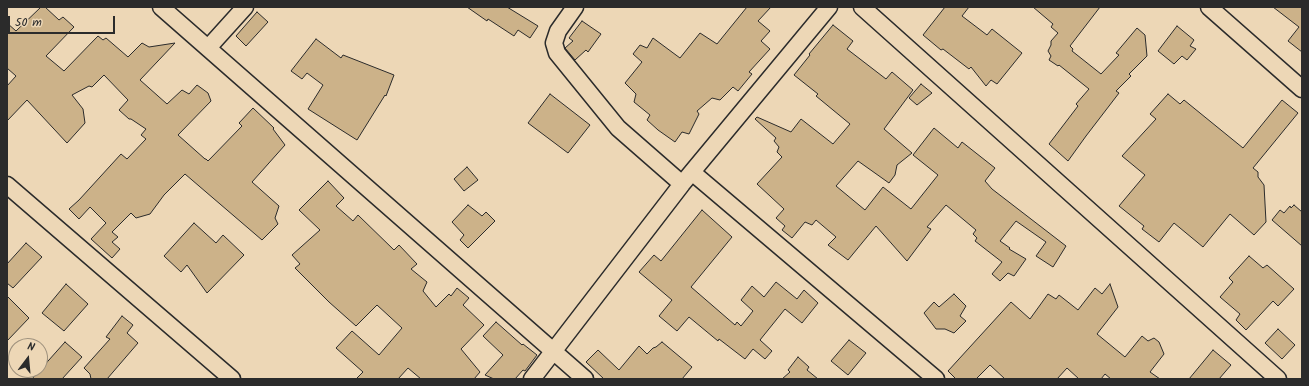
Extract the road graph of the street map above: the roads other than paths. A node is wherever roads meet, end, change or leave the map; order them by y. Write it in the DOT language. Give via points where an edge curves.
graph roads {
  1 [pos="161,7"];
  2 [pos="245,7"];
  3 [pos="574,7"];
  4 [pos="829,7"];
  5 [pos="862,7"];
  6 [pos="1209,7"];
  7 [pos="208,48"];
  8 [pos="1302,89"];
  9 [pos="693,173"];
  10 [pos="682,184"];
  11 [pos="7,185"];
  12 [pos="554,351"];
  13 [pos="232,379"];
  14 [pos="532,379"];
  15 [pos="585,379"];
  16 [pos="936,379"];
  17 [pos="1278,379"];
  1 -- 7 [label="street"];
  2 -- 7 [label="street"];
  3 -- 10 [label="street" via="558,31 554,43 557,53 618,128"];
  4 -- 9 [label="street"];
  5 -- 17 [label="street"];
  6 -- 8 [label="street"];
  7 -- 12 [label="street"];
  9 -- 10 [label="street"];
  9 -- 16 [label="street"];
  10 -- 12 [label="street"];
  11 -- 13 [label="street"];
  12 -- 14 [label="street"];
  12 -- 15 [label="street"];
}
